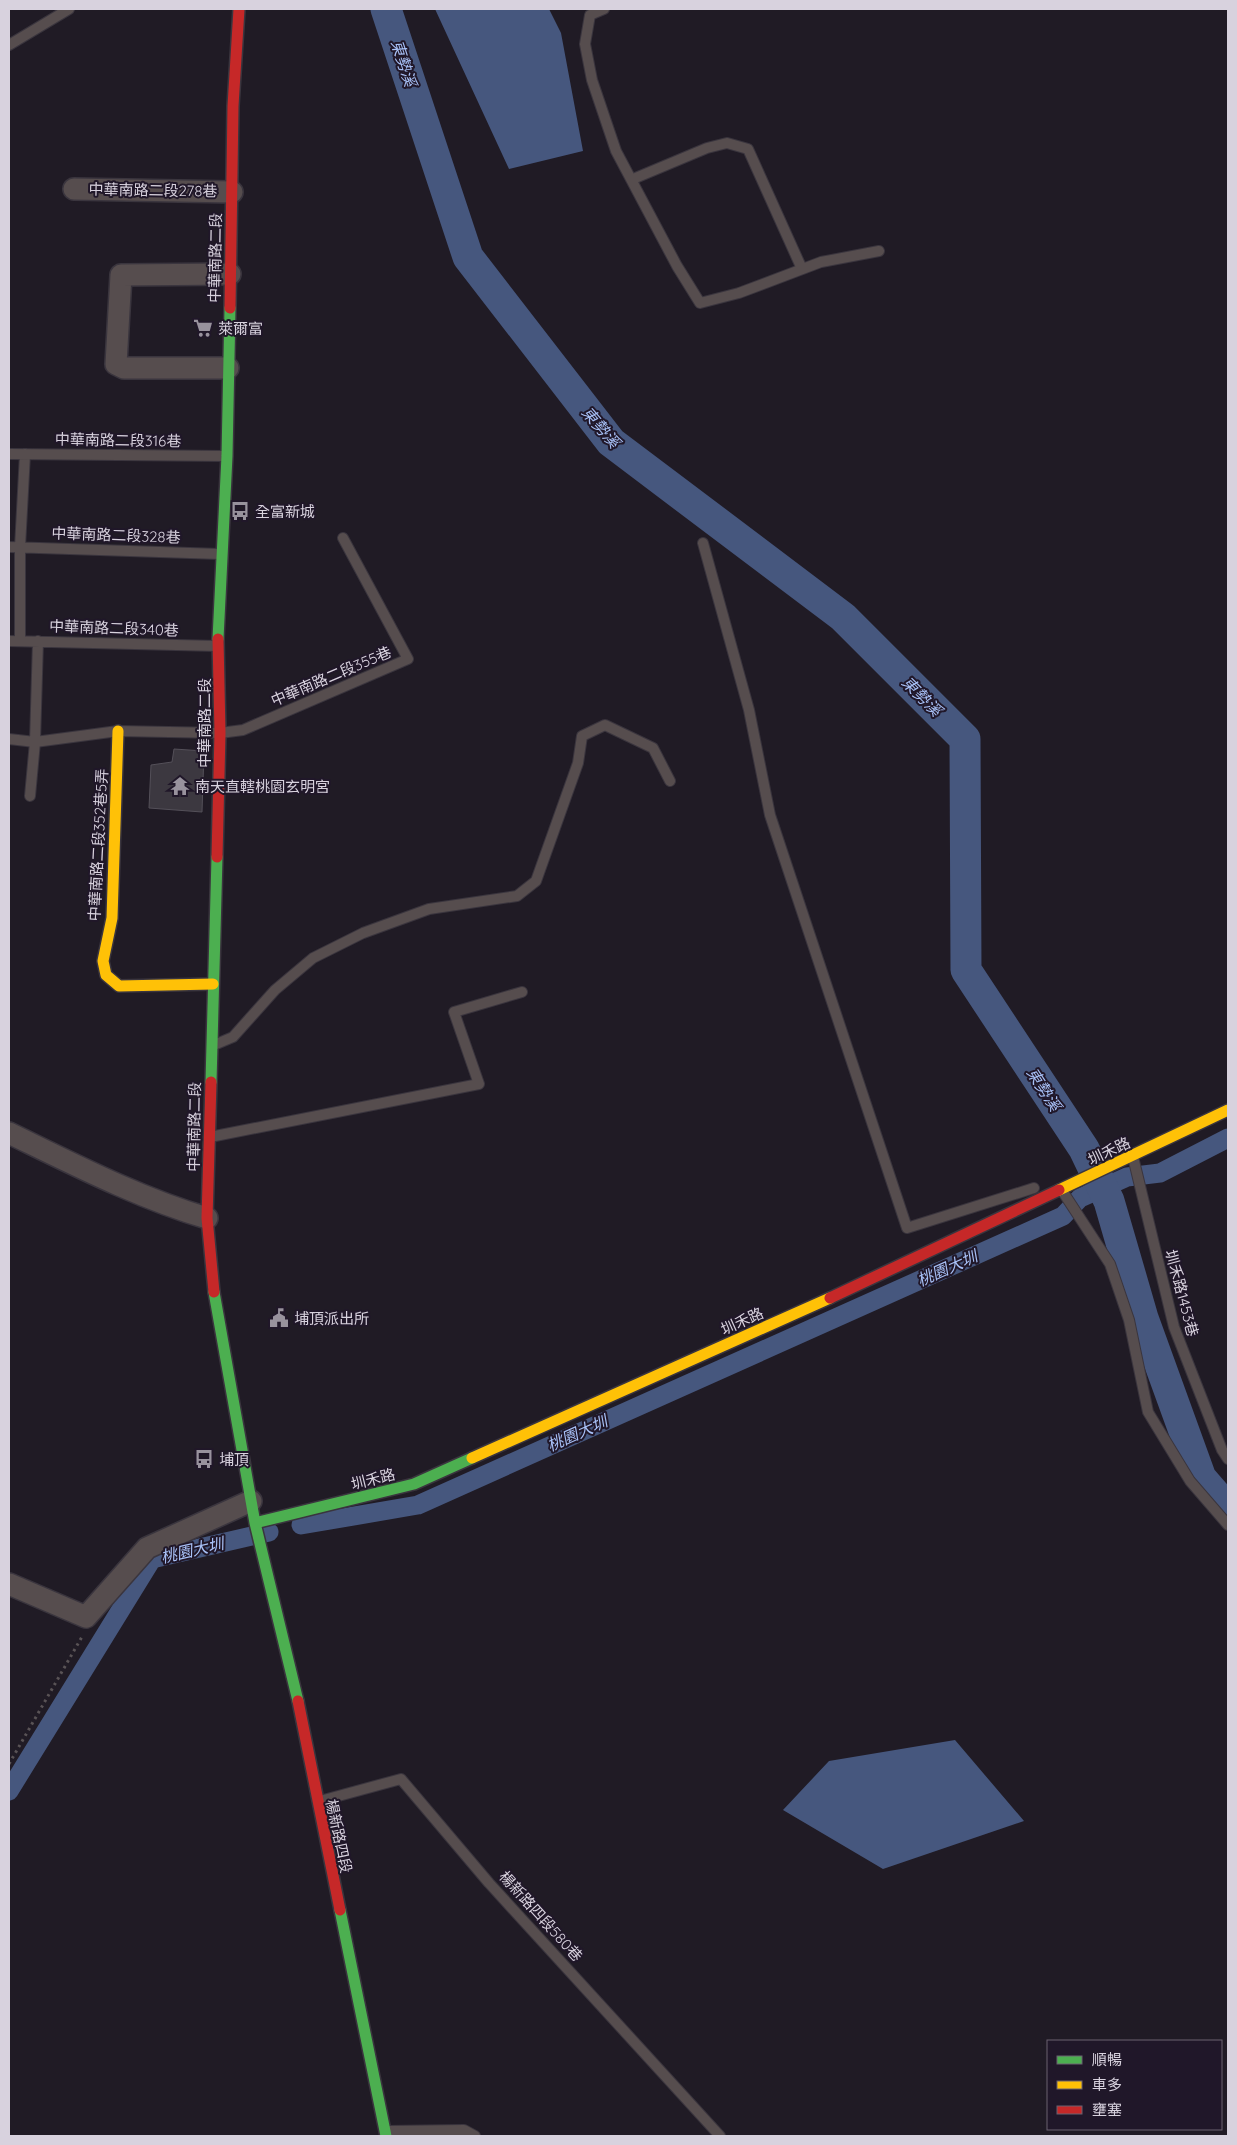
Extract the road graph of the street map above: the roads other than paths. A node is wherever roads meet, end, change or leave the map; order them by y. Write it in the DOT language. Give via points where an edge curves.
graph roads {
  1 [pos="69,9"];
  2 [pos="238,9"];
  3 [pos="604,9"];
  4 [pos="9,45"];
  5 [pos="633,179"];
  6 [pos="74,189"];
  7 [pos="232,192"];
  8 [pos="878,251"];
  9 [pos="802,269"];
  10 [pos="230,274"];
  11 [pos="228,368"];
  12 [pos="9,454"];
  13 [pos="25,454"];
  14 [pos="227,456"];
  15 [pos="343,538"];
  16 [pos="703,543"];
  17 [pos="9,547"];
  18 [pos="20,547"];
  19 [pos="223,554"];
  20 [pos="9,641"];
  21 [pos="20,641"];
  22 [pos="38,641"];
  23 [pos="218,646"];
  24 [pos="118,731"];
  25 [pos="220,733"];
  26 [pos="9,739"];
  27 [pos="35,742"];
  28 [pos="670,781"];
  29 [pos="30,796"];
  30 [pos="213,984"];
  31 [pos="522,992"];
  32 [pos="210,1046"];
  33 [pos="1228,1110"];
  34 [pos="9,1133"];
  35 [pos="209,1137"];
  36 [pos="1134,1161"];
  37 [pos="1065,1188"];
  38 [pos="208,1218"];
  39 [pos="1228,1458"];
  40 [pos="251,1501"];
  41 [pos="255,1523"];
  42 [pos="1228,1525"];
  43 [pos="9,1584"];
  44 [pos="316,1802"];
  45 [pos="386,2134"];
  46 [pos="475,2136"];
  47 [pos="720,2136"];
  1 -- 4 [label="lane"];
  2 -- 7 [label="main road, 中華南路二段"];
  3 -- 5 [label="lane" via="590,15 585,44 592,80 616,151"];
  5 -- 9 [label="lane" via="677,266 700,303 739,293"];
  5 -- 9 [label="lane" via="707,148 727,144 748,148"];
  6 -- 7 [label="street, 中華南路二段278巷"];
  7 -- 10 [label="main road, 中華南路二段"];
  8 -- 9 [label="lane"];
  10 -- 11 [label="main road, 中華南路二段"];
  10 -- 11 [label="street" via="122,275 116,364 124,368"];
  11 -- 14 [label="main road, 中華南路二段"];
  12 -- 13 [label="lane, 中華南路二段316巷"];
  13 -- 14 [label="lane, 中華南路二段316巷"];
  13 -- 18 [label="lane"];
  14 -- 19 [label="main road, 中華南路二段"];
  15 -- 25 [label="lane, 中華南路二段355巷" via="408,659 243,730"];
  16 -- 37 [label="lane" via="749,710 770,815 907,1228 1035,1188"];
  17 -- 18 [label="lane, 中華南路二段328巷"];
  18 -- 19 [label="lane, 中華南路二段328巷"];
  18 -- 21 [label="lane"];
  19 -- 23 [label="main road, 中華南路二段"];
  20 -- 21 [label="lane, 中華南路二段340巷"];
  21 -- 22 [label="lane, 中華南路二段340巷"];
  22 -- 23 [label="lane, 中華南路二段340巷"];
  22 -- 27 [label="lane"];
  23 -- 25 [label="main road, 中華南路二段"];
  24 -- 25 [label="lane"];
  24 -- 27 [label="lane"];
  24 -- 30 [label="main road, 中華南路二段352巷5弄" via="112,918 103,961 106,975 119,986"];
  25 -- 30 [label="main road, 中華南路二段"];
  26 -- 27 [label="lane"];
  27 -- 29 [label="lane"];
  28 -- 32 [label="lane" via="653,748 605,725 582,736 578,763 536,881 518,896 429,909 363,933 313,958 275,990 233,1037"];
  30 -- 32 [label="main road, 中華南路二段"];
  31 -- 35 [label="lane" via="454,1012 478,1084"];
  32 -- 35 [label="main road, 中華南路二段"];
  33 -- 36 [label="main road, 圳禾路"];
  34 -- 38 [label="street" via="78,1167 179,1210"];
  35 -- 38 [label="main road, 中華南路二段"];
  36 -- 37 [label="main road, 圳禾路" via="1121,1162"];
  36 -- 39 [label="lane, 圳禾路1453巷" via="1174,1327"];
  37 -- 41 [label="main road, 圳禾路" via="803,1311 414,1484"];
  37 -- 42 [label="lane" via="1068,1200 1110,1264 1129,1320 1148,1412 1190,1481"];
  38 -- 40 [label="main road, 中華南路二段" via="215,1308"];
  40 -- 41 [label="main road, 中華南路二段"];
  40 -- 43 [label="street" via="147,1548 86,1617"];
  41 -- 44 [label="main road, 楊新路四段" via="288,1653"];
  44 -- 45 [label="main road, 楊新路四段"];
  44 -- 47 [label="lane, 楊新路四段580巷" via="401,1779 490,1883"];
  45 -- 46 [label="lane" via="464,2130"];
}
